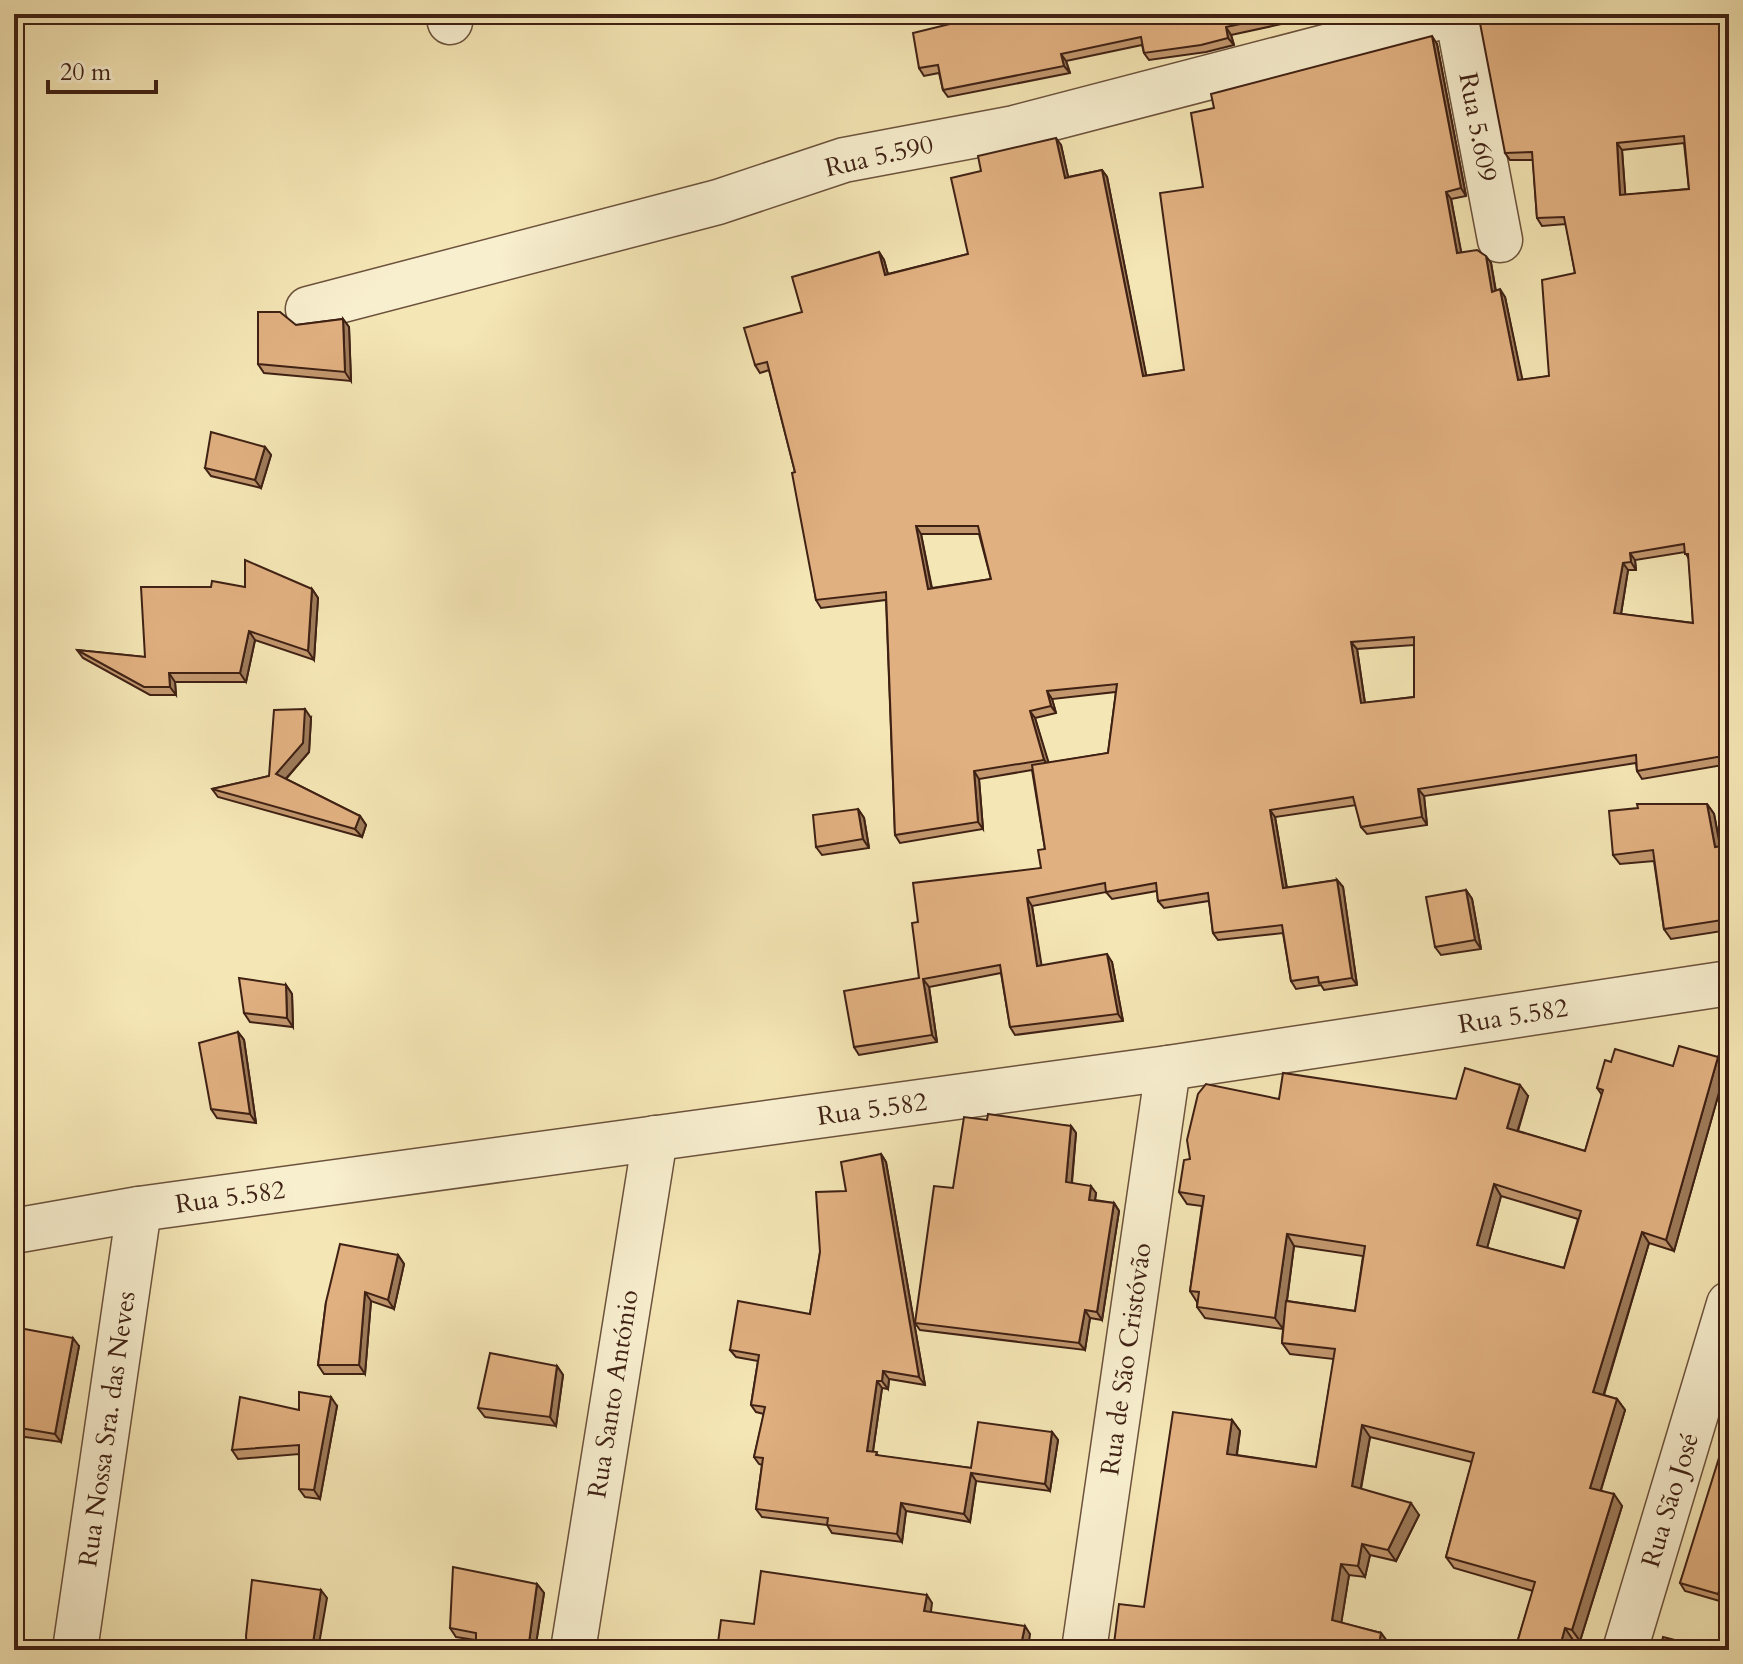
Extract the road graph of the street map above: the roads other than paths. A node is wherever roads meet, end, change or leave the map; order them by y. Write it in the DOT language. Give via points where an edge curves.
graph roads {
  1 [pos="1455,14"];
  2 [pos="1500,240"];
  3 [pos="308,309"];
  4 [pos="1729,983"];
  5 [pos="1168,1068"];
  6 [pos="655,1138"];
  7 [pos="139,1209"];
  8 [pos="14,1231"];
  9 [pos="1729,1304"];
  10 [pos="75,1650"];
  11 [pos="573,1650"];
  12 [pos="1084,1650"];
  13 [pos="1625,1650"];
  1 -- 2 [label="street, Rua 5.609"];
  1 -- 3 [label="street, Rua 5.590" via="1014,128 844,160 718,202"];
  4 -- 5 [label="street, Rua 5.582"];
  5 -- 6 [label="street, Rua 5.582"];
  5 -- 12 [label="street, Rua de São Cristóvão"];
  6 -- 7 [label="street, Rua 5.582"];
  6 -- 11 [label="street, Rua Santo António"];
  7 -- 8 [label="street, Rua 5.582"];
  7 -- 10 [label="street, Rua Nossa Sra. das Neves"];
  9 -- 13 [label="street, Rua São José"];
}
